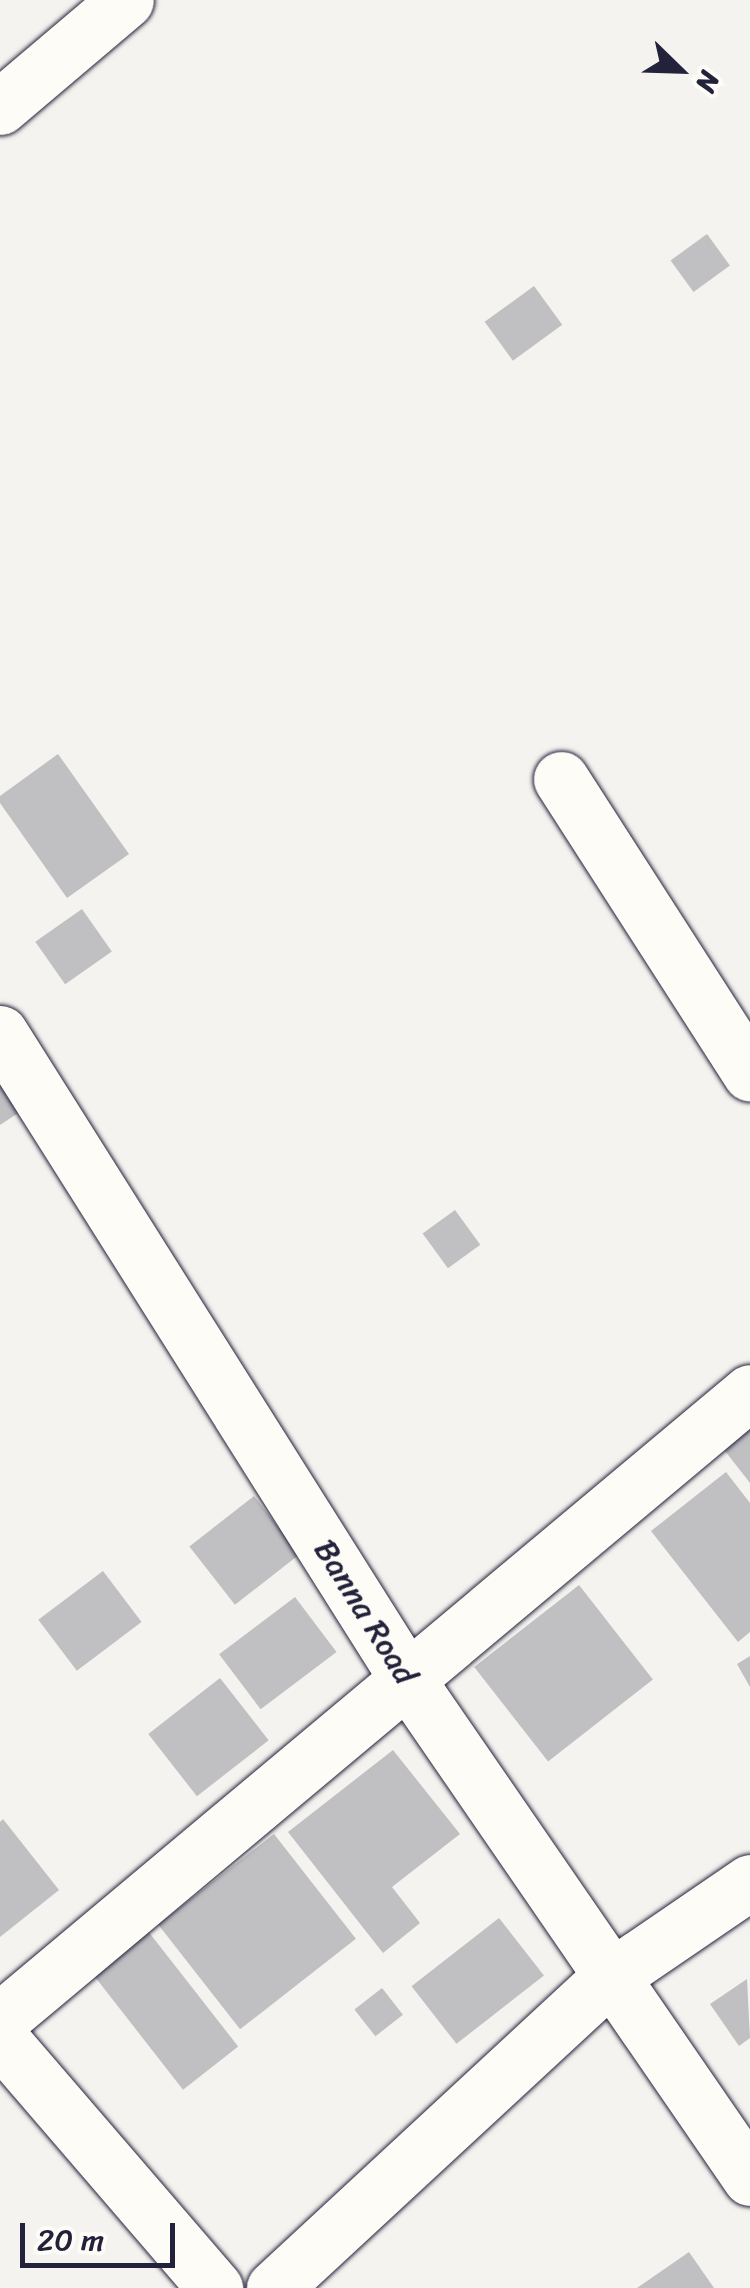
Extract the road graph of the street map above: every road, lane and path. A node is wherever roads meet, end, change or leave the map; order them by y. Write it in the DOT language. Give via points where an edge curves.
graph roads {
  1 [pos="126,0"];
  2 [pos="0,107"];
  3 [pos="561,779"];
  4 [pos="0,1034"];
  5 [pos="750,1072"];
  6 [pos="750,1392"];
  7 [pos="409,1682"];
  8 [pos="750,1882"];
  9 [pos="608,1979"];
  10 [pos="0,2020"];
  11 [pos="0,2038"];
  12 [pos="750,2178"];
  13 [pos="214,2288"];
  14 [pos="274,2288"];
  1 -- 2 [label="street"];
  3 -- 5 [label="street"];
  4 -- 7 [label="street, Banna Road"];
  6 -- 7 [label="street"];
  7 -- 9 [label="street, Banna Road"];
  7 -- 10 [label="street"];
  8 -- 9 [label="street"];
  9 -- 12 [label="street, Banna Road"];
  9 -- 14 [label="street"];
  11 -- 13 [label="street"];
}
